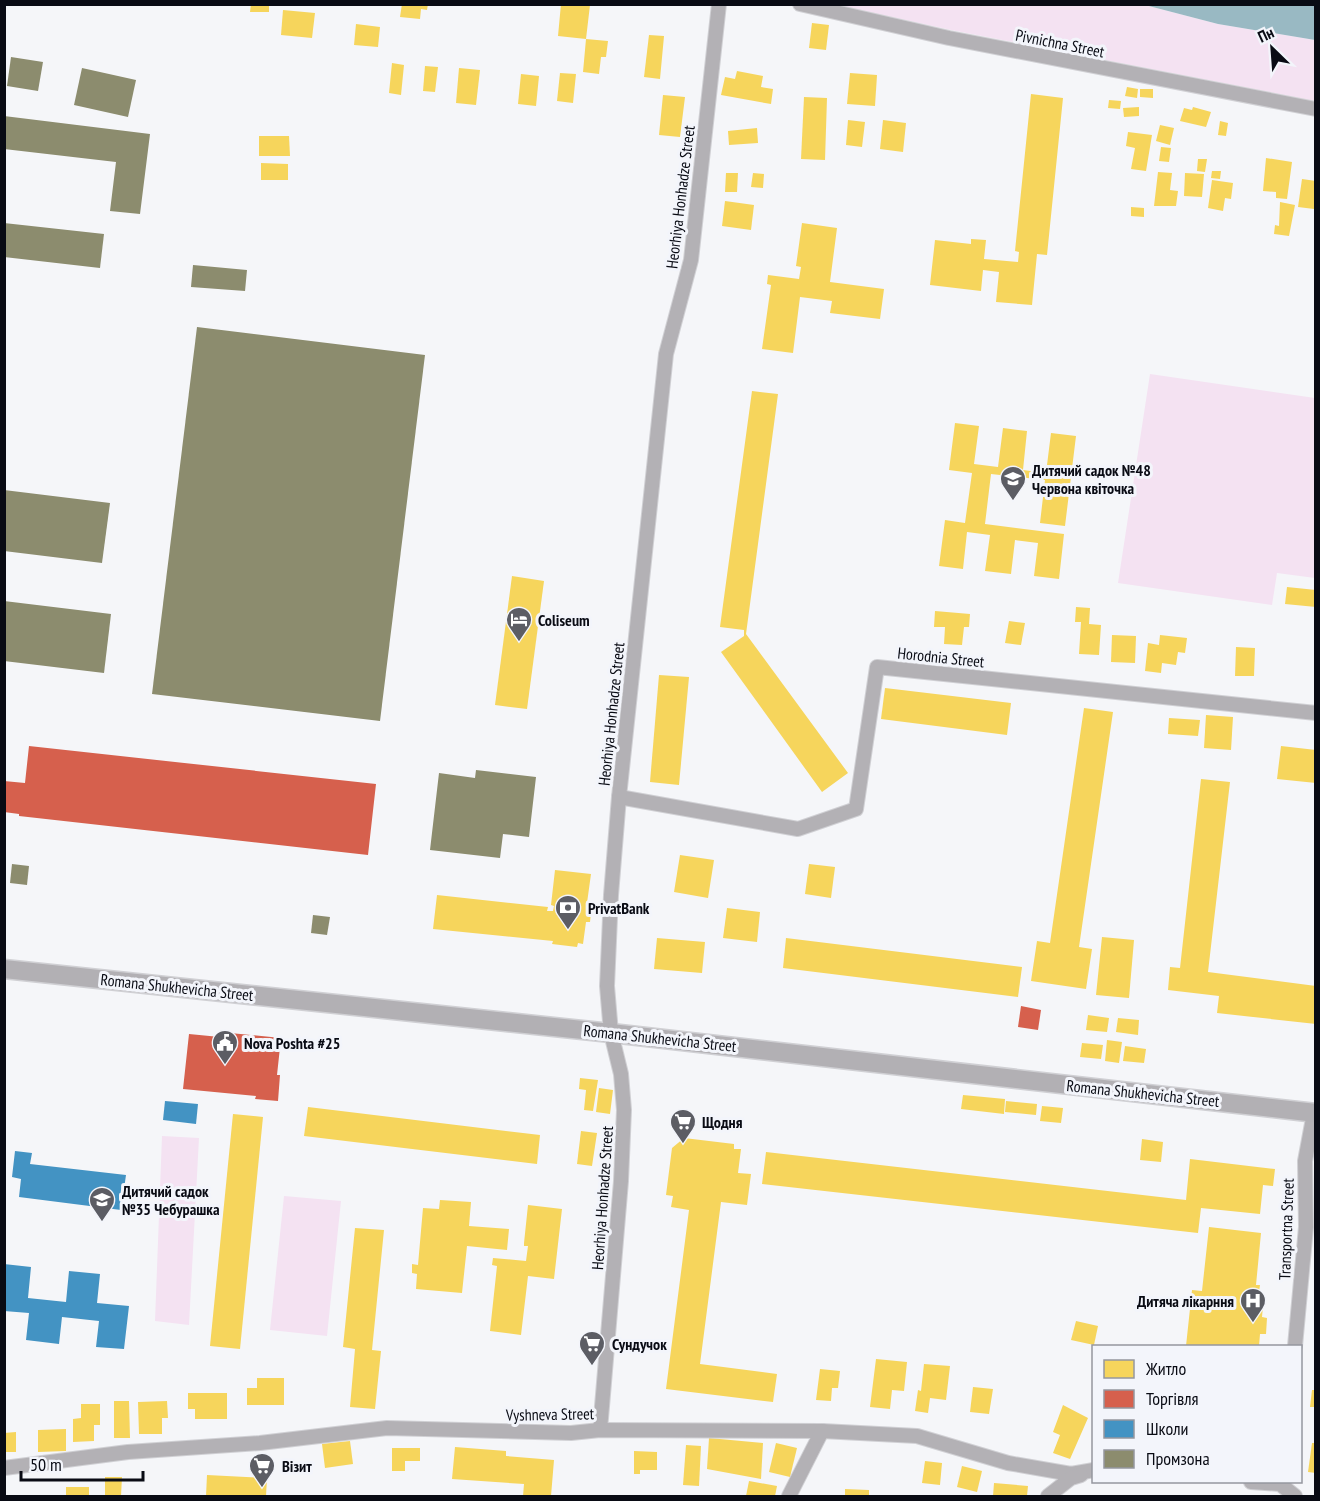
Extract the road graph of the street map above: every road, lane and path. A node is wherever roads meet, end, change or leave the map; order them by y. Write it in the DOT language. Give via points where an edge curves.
graph roads {
  1 [pos="719,4"];
  2 [pos="800,4"];
  3 [pos="1316,109"];
  4 [pos="1316,713"];
  5 [pos="619,797"];
  6 [pos="4,969"];
  7 [pos="611,1033"];
  8 [pos="1315,1113"];
  9 [pos="1295,1345"];
  10 [pos="600,1430"];
  11 [pos="822,1431"];
  12 [pos="4,1468"];
  13 [pos="1092,1471"];
  14 [pos="1092,1472"];
  15 [pos="1266,1483"];
  16 [pos="789,1497"];
  17 [pos="1048,1497"];
  18 [pos="1295,1497"];
  1 -- 5 [label="street, Heorhiya Honhadze Street" via="691,260 666,354"];
  2 -- 3 [label="street, Pivnichna Street" via="949,38"];
  4 -- 5 [label="street, Horodnia Street" via="877,667 856,809 798,829"];
  5 -- 7 [label="street, Heorhiya Honhadze Street" via="610,895"];
  6 -- 7 [label="main road, Romana Shukhevicha Street"];
  7 -- 8 [label="main road, Romana Shukhevicha Street"];
  7 -- 10 [label="street, Heorhiya Honhadze Street" via="621,1074 624,1110"];
  8 -- 9 [label="street, Transportna Street" via="1305,1161 1306,1227"];
  10 -- 11 [label="street, Vyshneva Street"];
  10 -- 12 [label="street, Vyshneva Street" via="571,1433 387,1428 260,1443 128,1452"];
  11 -- 13 [label="street, Vyshneva Street" via="917,1436 1008,1463 1071,1474"];
  11 -- 16 [label="street"];
  14 -- 17 [label="street" via="1071,1478"];
  15 -- 18 [label="street" via="1280,1484"];
}
